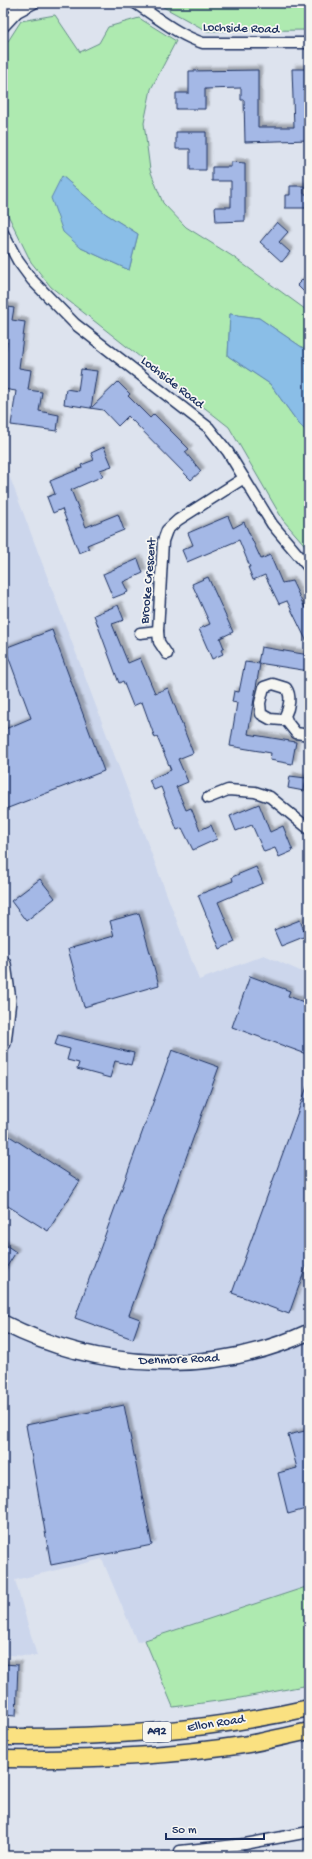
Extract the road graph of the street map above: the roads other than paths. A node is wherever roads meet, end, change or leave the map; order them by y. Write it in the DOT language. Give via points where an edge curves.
graph roads {
  1 [pos="10,3"];
  2 [pos="34,3"];
  3 [pos="135,3"];
  4 [pos="17,12"];
  5 [pos="3,27"];
  6 [pos="309,43"];
  7 [pos="3,233"];
  8 [pos="244,478"];
  9 [pos="309,568"];
  10 [pos="158,631"];
  11 [pos="140,633"];
  12 [pos="167,654"];
  13 [pos="285,716"];
  14 [pos="309,735"];
  15 [pos="208,798"];
  16 [pos="309,829"];
  17 [pos="3,964"];
  18 [pos="3,1043"];
  19 [pos="3,1323"];
  20 [pos="309,1332"];
  21 [pos="309,1708"];
  22 [pos="309,1731"];
  23 [pos="3,1737"];
  24 [pos="3,1759"];
  25 [pos="309,1832"];
  26 [pos="180,1851"];
  27 [pos="222,1851"];
  1 -- 4 [label="street"];
  2 -- 4 [label="street"];
  3 -- 6 [label="street, Lochside Road" via="192,40"];
  4 -- 5 [label="street"];
  7 -- 8 [label="street, Lochside Road" via="18,261 50,300 75,324 209,428"];
  8 -- 9 [label="street, Lochside Road" via="272,524"];
  8 -- 10 [label="street, Brooke Crescent" via="178,520 167,530 163,541"];
  10 -- 11 [label="street, Brooke Crescent"];
  10 -- 12 [label="street, Brooke Crescent" via="159,642"];
  13 -- 14 [label="street" via="296,733"];
  15 -- 16 [label="street" via="228,790 256,792 270,797"];
  17 -- 18 [label="street" via="8,1000"];
  19 -- 20 [label="street, Denmore Road" via="70,1351 142,1363 228,1357 277,1345"];
  21 -- 23 [label="main road, Ellon Road / A92" via="174,1731 51,1738"];
  22 -- 24 [label="main road, Ellon Road / A92" via="244,1745 143,1756"];
  25 -- 27 [label="street"];
  26 -- 27 [label="street"];
}
